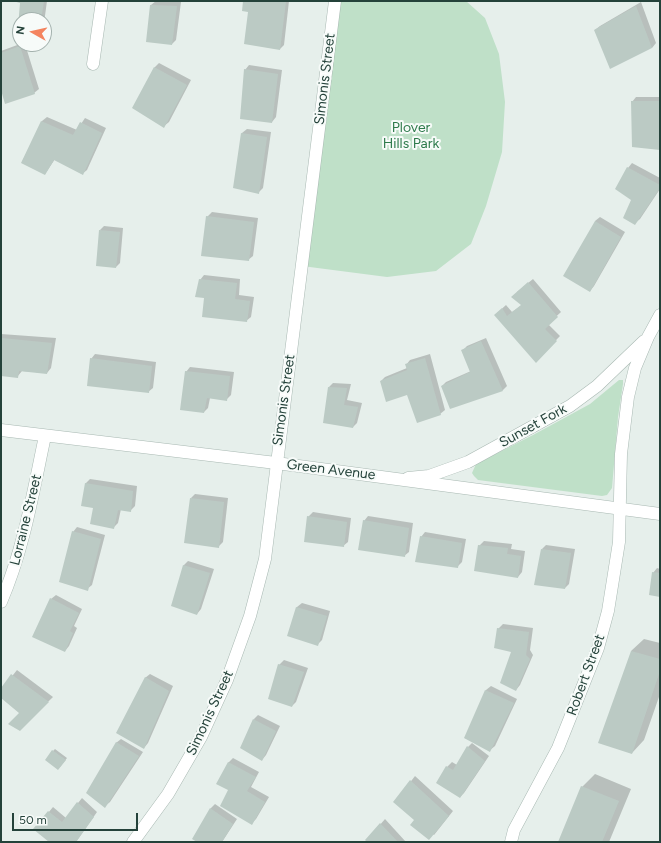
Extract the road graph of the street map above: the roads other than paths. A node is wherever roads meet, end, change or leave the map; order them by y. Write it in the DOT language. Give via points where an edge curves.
graph roads {
  1 [pos="102,1"];
  2 [pos="335,1"];
  3 [pos="93,64"];
  4 [pos="660,314"];
  5 [pos="648,337"];
  6 [pos="1,430"];
  7 [pos="45,436"];
  8 [pos="276,463"];
  9 [pos="399,479"];
  10 [pos="620,509"];
  11 [pos="660,514"];
  12 [pos="1,602"];
  13 [pos="514,830"];
  14 [pos="133,842"];
  15 [pos="505,842"];
  16 [pos="511,842"];
  1 -- 3 [label="street"];
  2 -- 8 [label="street, Simonis Street"];
  4 -- 5 [label="street, Sunset Fork"];
  5 -- 9 [label="street, Sunset Fork" via="597,386 570,406 468,462 429,476"];
  5 -- 10 [label="street, Sunset Fork" via="628,397 621,454"];
  6 -- 7 [label="street, Green Avenue"];
  7 -- 8 [label="street, Green Avenue"];
  7 -- 12 [label="street, Lorraine Street" via="24,538"];
  8 -- 9 [label="street, Green Avenue"];
  8 -- 14 [label="street, Simonis Street" via="265,559 250,616 227,680 201,737 172,788"];
  9 -- 10 [label="street, Green Avenue"];
  10 -- 11 [label="street, Green Avenue"];
  10 -- 13 [label="street, Robert Street" via="615,574 598,648 558,748"];
  13 -- 15 [label="street, Robert Street"];
  13 -- 16 [label="street, Robert Street"];
}
